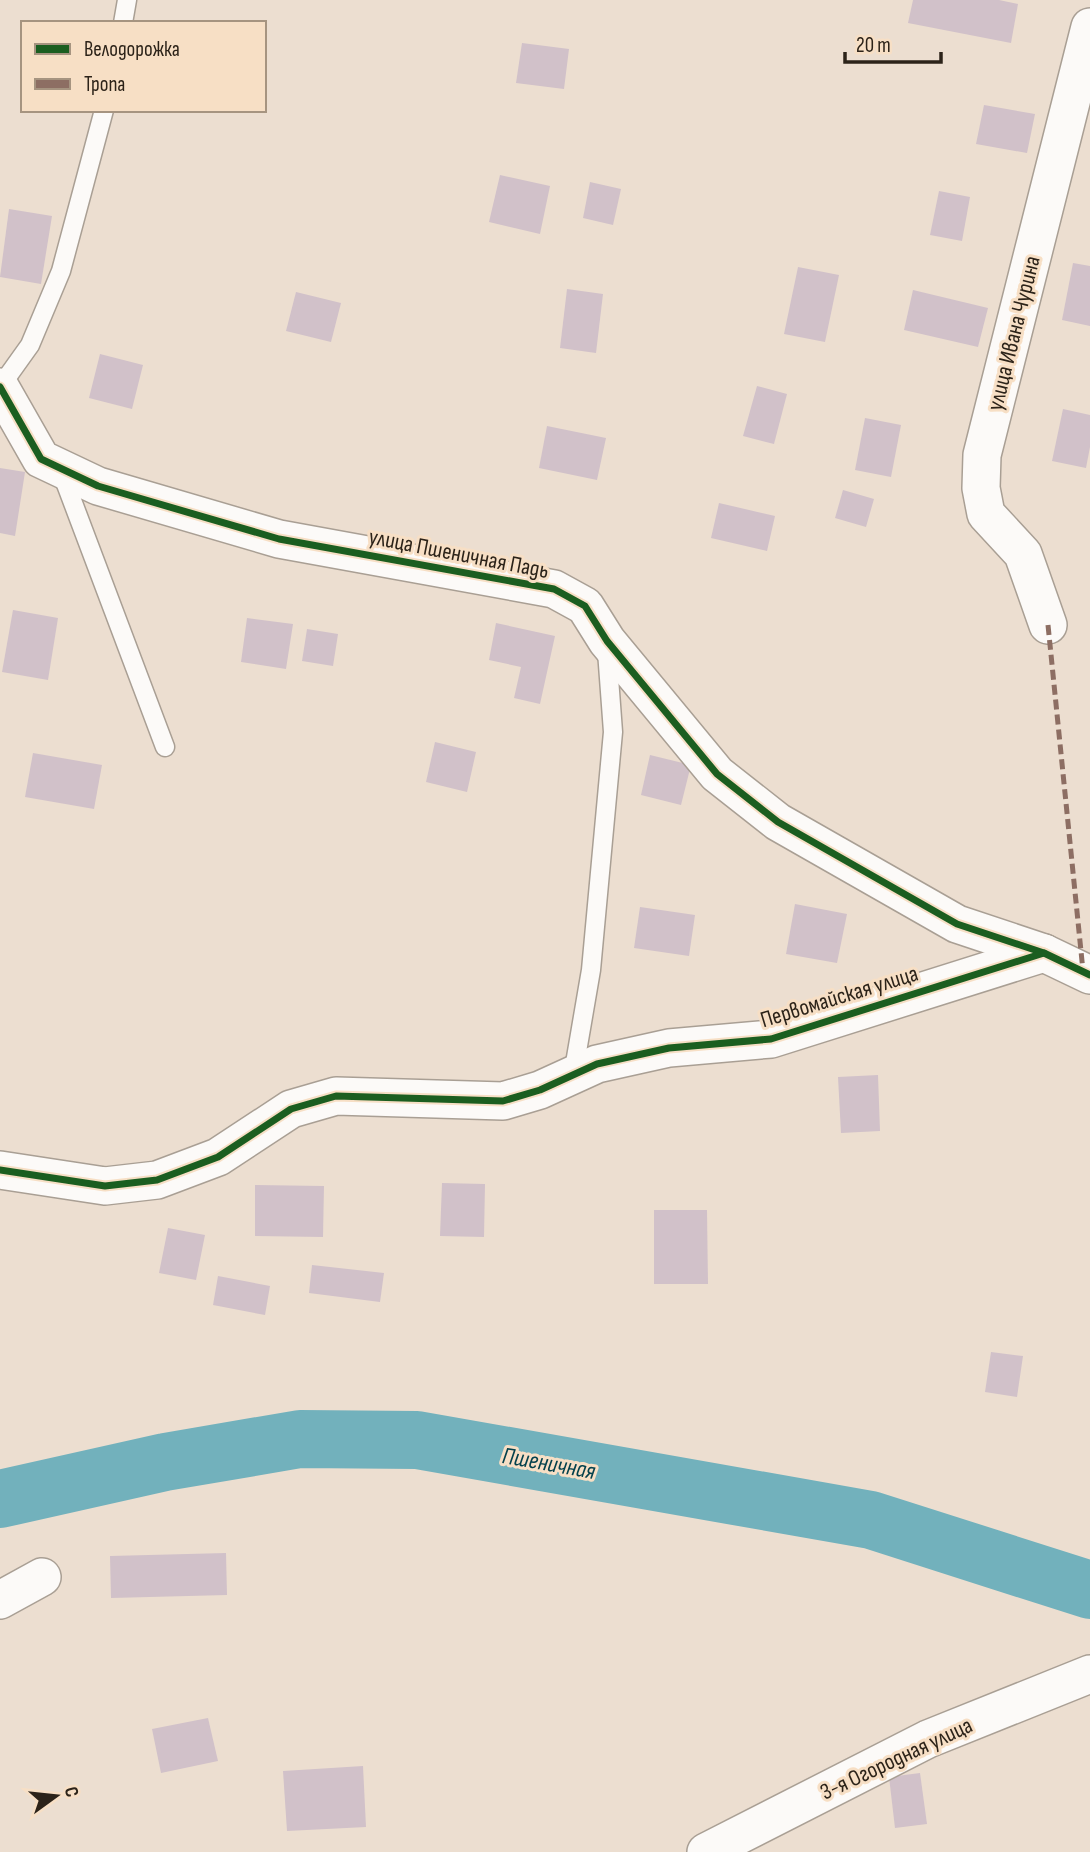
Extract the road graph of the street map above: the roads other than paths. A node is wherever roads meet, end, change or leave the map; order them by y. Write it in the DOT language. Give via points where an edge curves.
graph roads {
  1 [pos="127,0"];
  2 [pos="123,21"];
  3 [pos="1090,27"];
  4 [pos="103,112"];
  5 [pos="0,387"];
  6 [pos="60,468"];
  7 [pos="1048,625"];
  8 [pos="607,641"];
  9 [pos="165,747"];
  10 [pos="1044,953"];
  11 [pos="1090,975"];
  12 [pos="573,1075"];
  13 [pos="0,1170"];
  14 [pos="42,1577"];
  15 [pos="0,1600"];
  16 [pos="1090,1674"];
  17 [pos="706,1852"];
  1 -- 2 [label="lane"];
  3 -- 7 [label="street, улица Ивана Чурина" via="982,455 986,514 1023,554"];
  4 -- 5 [label="lane" via="61,271 30,345"];
  5 -- 6 [label="street, улица Пшеничная Падь" via="41,459"];
  6 -- 8 [label="street, улица Пшеничная Падь" via="98,486 279,539 554,589 585,606"];
  6 -- 9 [label="lane"];
  8 -- 10 [label="street, улица Пшеничная Падь" via="718,774 778,822 957,924"];
  8 -- 12 [label="lane" via="613,732 591,970"];
  10 -- 11 [label="street, улица Пшеничная Падь"];
  10 -- 12 [label="street, Первомайская улица" via="771,1039 669,1048 597,1064"];
  12 -- 13 [label="street, Первомайская улица" via="503,1101 336,1096 291,1109 218,1157 157,1180 105,1186"];
  14 -- 15 [label="street"];
  16 -- 17 [label="street, 3-я Огородная улица" via="928,1739"];
}
